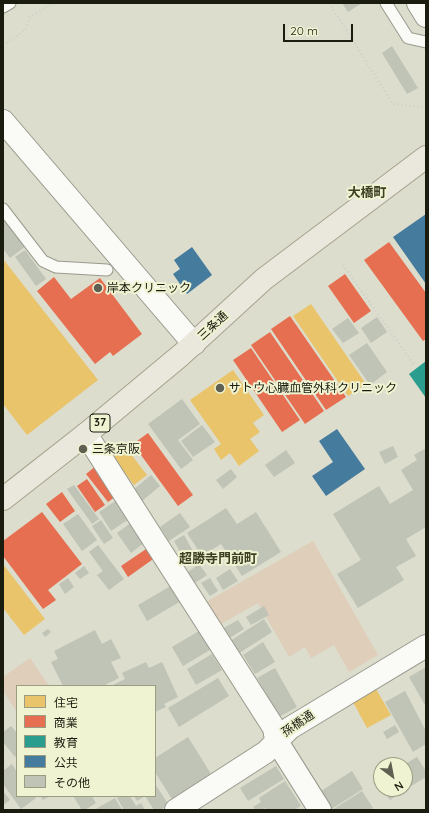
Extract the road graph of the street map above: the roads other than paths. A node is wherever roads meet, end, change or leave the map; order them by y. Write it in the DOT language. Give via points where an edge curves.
graph roads {
  1 [pos="10,3"];
  2 [pos="386,3"];
  3 [pos="418,3"];
  4 [pos="3,7"];
  5 [pos="426,16"];
  6 [pos="426,42"];
  7 [pos="3,121"];
  8 [pos="426,156"];
  9 [pos="4,212"];
  10 [pos="107,270"];
  11 [pos="194,344"];
  12 [pos="86,434"];
  13 [pos="3,499"];
  14 [pos="426,646"];
  15 [pos="276,740"];
  16 [pos="176,810"];
  17 [pos="320,810"];
  1 -- 4 [label="lane"];
  2 -- 6 [label="lane" via="408,38"];
  3 -- 5 [label="street"];
  7 -- 11 [label="street"];
  8 -- 11 [label="main road, 三条通 / 37" via="264,280"];
  9 -- 10 [label="lane" via="43,261 56,267"];
  11 -- 12 [label="main road, 三条通 / 37"];
  12 -- 13 [label="main road, 三条通 / 37"];
  12 -- 15 [label="street" via="274,728"];
  14 -- 15 [label="street, 孫橋通" via="290,728"];
  15 -- 16 [label="street, 孫橋通" via="266,752"];
  15 -- 17 [label="street"];
}
